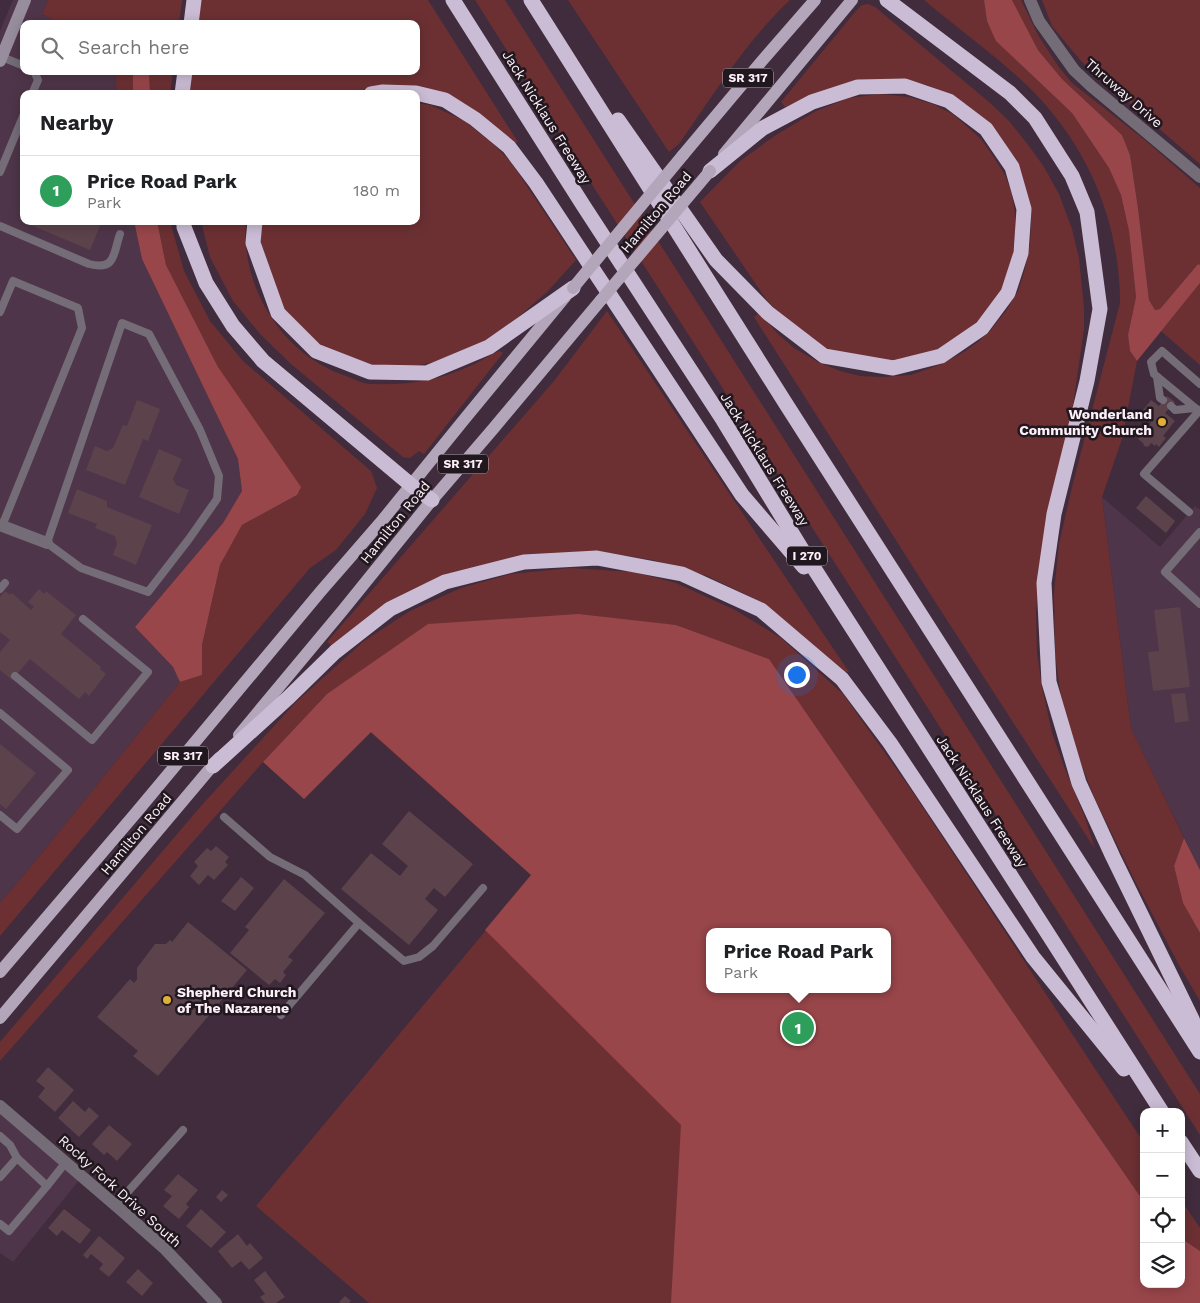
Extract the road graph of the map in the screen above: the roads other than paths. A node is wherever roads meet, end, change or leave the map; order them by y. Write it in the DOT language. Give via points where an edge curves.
graph roads {
  1 [pos="25,0"];
  2 [pos="194,0"];
  3 [pos="453,0"];
  4 [pos="533,0"];
  5 [pos="815,0"];
  6 [pos="852,0"];
  7 [pos="887,0"];
  8 [pos="1030,0"];
  9 [pos="192,20"];
  10 [pos="1,59"];
  11 [pos="20,65"];
  12 [pos="36,75"];
  13 [pos="184,75"];
  14 [pos="34,90"];
  15 [pos="183,90"];
  16 [pos="420,94"];
  17 [pos="20,124"];
  18 [pos="710,171"];
  19 [pos="0,172"];
  20 [pos="1200,177"];
  21 [pos="184,225"];
  22 [pos="255,225"];
  23 [pos="0,226"];
  24 [pos="120,234"];
  25 [pos="573,288"];
  26 [pos="0,312"];
  27 [pos="1157,377"];
  28 [pos="1200,384"];
  29 [pos="1163,400"];
  30 [pos="1171,406"];
  31 [pos="1198,410"];
  32 [pos="411,485"];
  33 [pos="432,500"];
  34 [pos="1189,512"];
  35 [pos="1,526"];
  36 [pos="1200,532"];
  37 [pos="47,543"];
  38 [pos="1200,604"];
  39 [pos="841,611"];
  40 [pos="83,619"];
  41 [pos="15,676"];
  42 [pos="0,713"];
  43 [pos="214,766"];
  44 [pos="0,816"];
  45 [pos="224,817"];
  46 [pos="483,888"];
  47 [pos="359,923"];
  48 [pos="0,972"];
  49 [pos="281,1015"];
  50 [pos="0,1018"];
  51 [pos="1200,1040"];
  52 [pos="1200,1052"];
  53 [pos="0,1106"];
  54 [pos="1158,1108"];
  55 [pos="1158,1108"];
  56 [pos="183,1130"];
  57 [pos="0,1136"];
  58 [pos="1185,1148"];
  59 [pos="17,1158"];
  60 [pos="66,1162"];
  61 [pos="1200,1171"];
  62 [pos="0,1178"];
  63 [pos="47,1186"];
  64 [pos="116,1206"];
  65 [pos="0,1224"];
  66 [pos="216,1303"];
  1 -- 10 [label="main road"];
  2 -- 9 [label="highway"];
  3 -- 39 [label="highway, Jack Nicklaus Freeway / I 270" via="723,420"];
  4 -- 18 [label="highway" via="716,260 768,312 824,356 893,368 941,356 982,328 1008,293 1021,253 1024,209 1012,167 986,129 949,101 905,86 858,87 812,102 763,128"];
  4 -- 52 [label="highway"];
  5 -- 25 [label="main road, Hamilton Road / SR 317, bridge"];
  6 -- 18 [label="main road, Hamilton Road / SR 317"];
  7 -- 51 [label="highway" via="1010,94 1036,118 1072,176 1087,212 1100,310 1087,381 1054,514 1044,583 1049,682 1079,783"];
  8 -- 20 [label="street, Thruway Drive" via="1038,22 1074,70"];
  10 -- 11 [label="lane"];
  12 -- 14 [label="lane" via="38,80"];
  13 -- 15 [label="highway"];
  16 -- 39 [label="highway" via="445,100 509,147 742,495"];
  17 -- 19 [label="lane"];
  18 -- 33 [label="main road, Hamilton Road / SR 317, bridge"];
  21 -- 32 [label="highway" via="206,283 233,326 263,361"];
  22 -- 25 [label="highway" via="253,243 278,312 316,351 370,372 427,373 489,347"];
  23 -- 24 [label="lane" via="89,264 103,266 112,260"];
  25 -- 32 [label="main road, Hamilton Road / SR 317"];
  26 -- 35 [label="lane" via="13,281 78,308 82,328"];
  27 -- 28 [label="lane" via="1151,362 1162,351"];
  27 -- 29 [label="lane"];
  27 -- 31 [label="lane"];
  30 -- 31 [label="lane" via="1175,410"];
  31 -- 34 [label="lane" via="1144,474"];
  32 -- 33 [label="highway"];
  32 -- 48 [label="main road, Hamilton Road / SR 317"];
  33 -- 43 [label="main road, Hamilton Road / SR 317"];
  35 -- 37 [label="street"];
  36 -- 38 [label="lane" via="1165,572"];
  37 -- 37 [label="lane" via="80,568 148,592 217,499 219,476 200,430 149,334 122,323"];
  39 -- 54 [label="highway, Jack Nicklaus Freeway / I 270"];
  40 -- 41 [label="lane" via="148,672 92,740"];
  42 -- 44 [label="lane" via="68,770 17,829"];
  43 -- 50 [label="main road, Hamilton Road / SR 317"];
  43 -- 55 [label="highway" via="335,652 390,609 445,582 524,562 596,558 682,574 761,610 842,679 890,743 1033,957"];
  45 -- 47 [label="lane" via="270,857 305,875"];
  46 -- 47 [label="lane" via="433,946 419,957 404,961"];
  47 -- 49 [label="lane"];
  53 -- 60 [label="street, Rocky Fork Drive South"];
  56 -- 64 [label="lane"];
  57 -- 59 [label="lane"];
  58 -- 61 [label="highway"];
  59 -- 62 [label="lane"];
  59 -- 63 [label="lane"];
  60 -- 63 [label="lane"];
  60 -- 64 [label="street, Rocky Fork Drive South"];
  63 -- 65 [label="lane" via="9,1231"];
  64 -- 66 [label="street, Rocky Fork Drive South" via="164,1248"];
}
